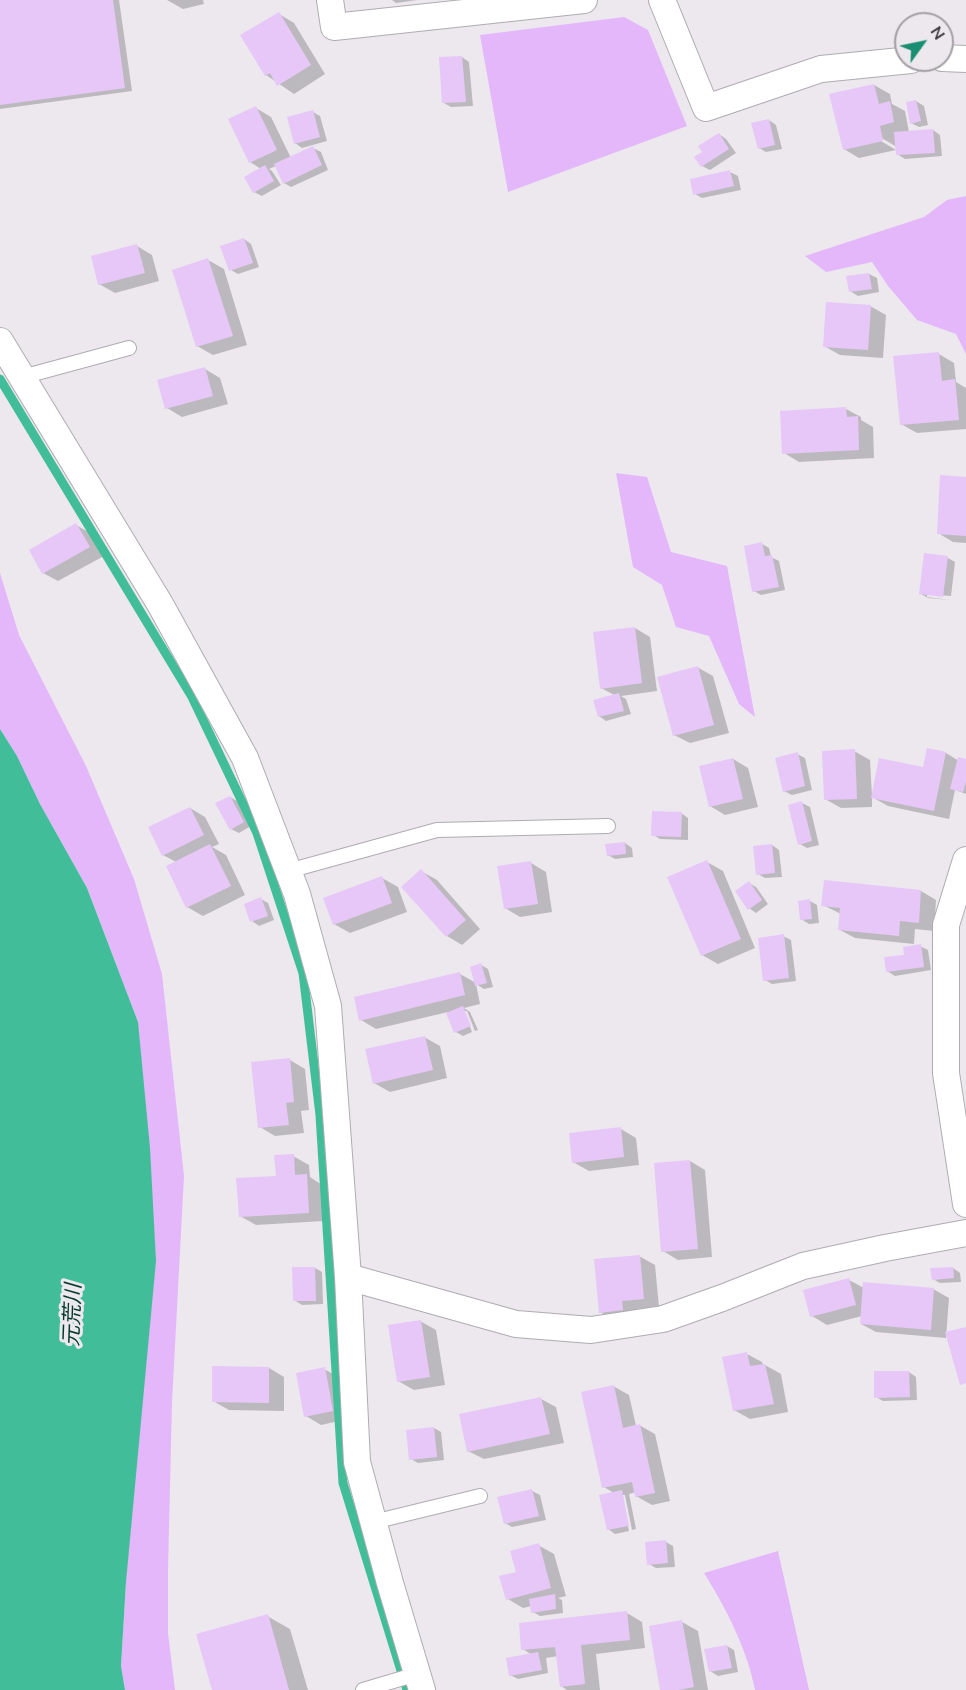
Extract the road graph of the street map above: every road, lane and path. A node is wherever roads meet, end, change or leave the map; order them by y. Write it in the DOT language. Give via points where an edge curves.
graph roads {
  1 [pos="330,0"];
  2 [pos="584,0"];
  3 [pos="662,0"];
  4 [pos="894,62"];
  5 [pos="0,341"];
  6 [pos="129,348"];
  7 [pos="22,377"];
  8 [pos="608,826"];
  9 [pos="966,860"];
  10 [pos="288,871"];
  11 [pos="966,1204"];
  12 [pos="966,1233"];
  13 [pos="348,1277"];
  14 [pos="480,1496"];
  15 [pos="373,1522"];
  16 [pos="420,1682"];
  17 [pos="363,1690"];
  1 -- 2 [label="street" via="334,27"];
  3 -- 4 [label="street" via="706,108 821,69"];
  5 -- 7 [label="street"];
  6 -- 7 [label="lane"];
  7 -- 10 [label="street" via="160,604 245,758"];
  8 -- 10 [label="lane" via="437,830"];
  9 -- 11 [label="street" via="945,925 946,1073"];
  10 -- 13 [label="street" via="328,1006"];
  12 -- 13 [label="street" via="803,1266 663,1319 591,1330 516,1324"];
  13 -- 15 [label="street" via="357,1462"];
  14 -- 15 [label="lane"];
  15 -- 16 [label="street"];
  16 -- 17 [label="lane"];
}
